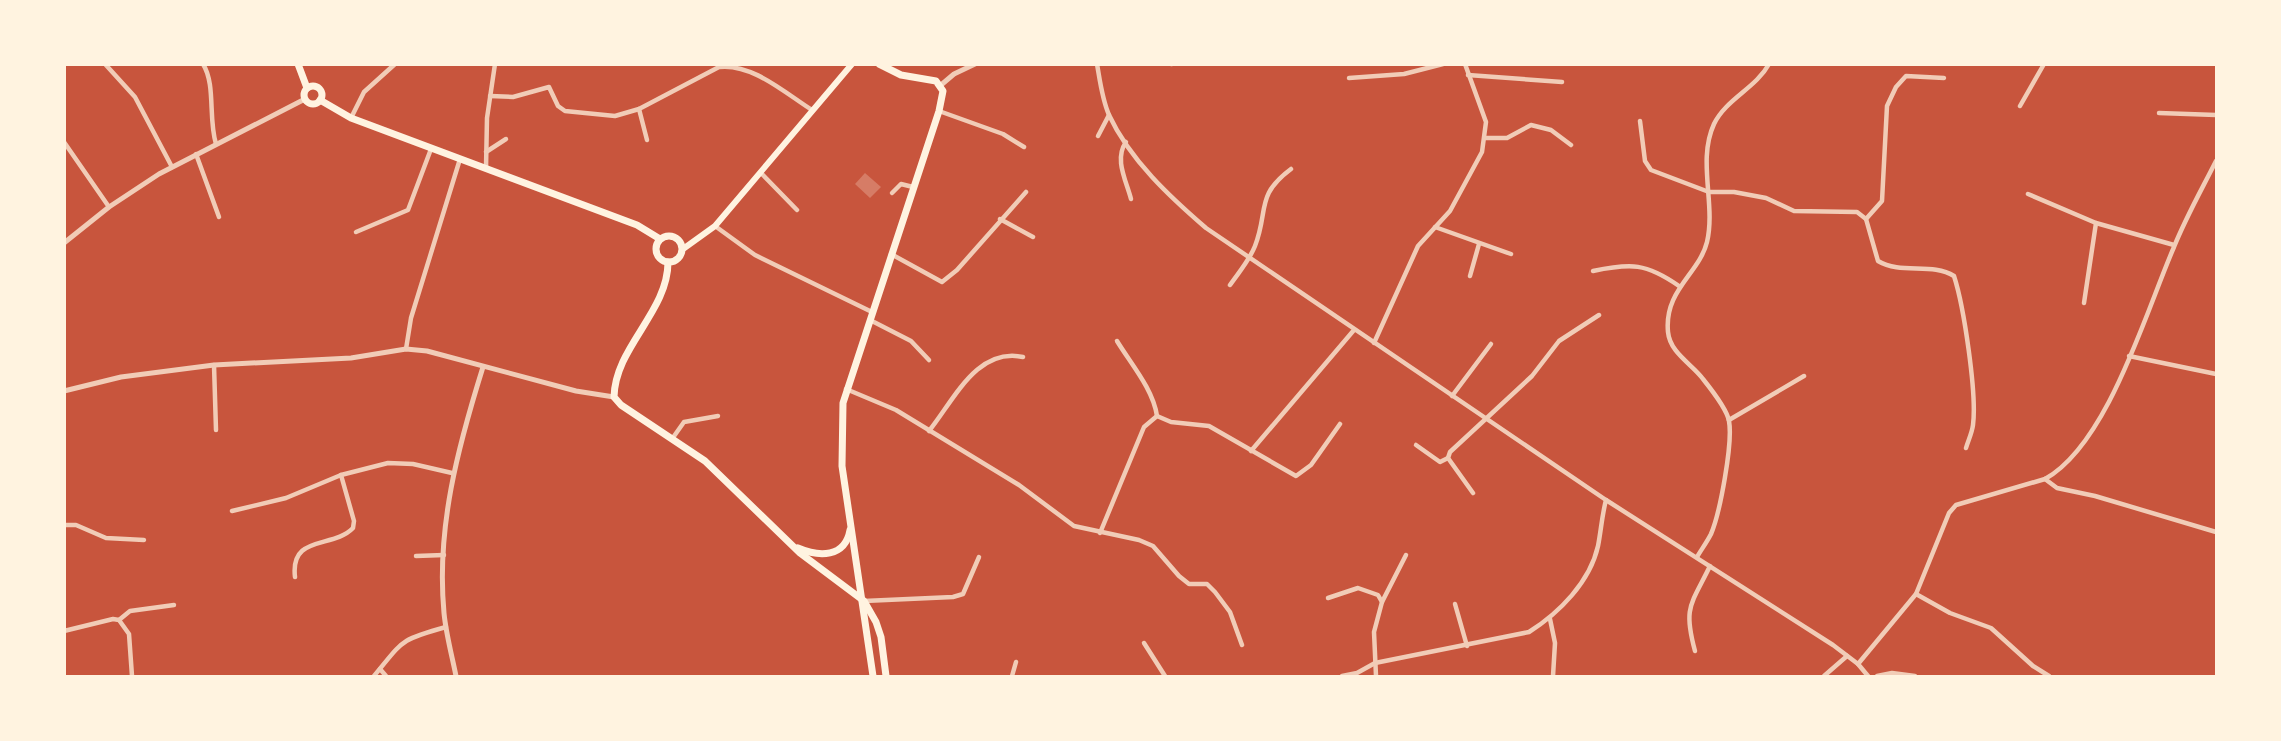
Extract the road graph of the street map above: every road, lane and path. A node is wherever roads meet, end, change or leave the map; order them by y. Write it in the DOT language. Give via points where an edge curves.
graph roads {
  1 [pos="105,64"];
  2 [pos="203,64"];
  3 [pos="298,64"];
  4 [pos="395,64"];
  5 [pos="495,64"];
  6 [pos="852,64"];
  7 [pos="879,64"];
  8 [pos="975,64"];
  9 [pos="1097,64"];
  10 [pos="1443,64"];
  11 [pos="1465,64"];
  12 [pos="2044,64"];
  13 [pos="1769,65"];
  14 [pos="964,66"];
  15 [pos="1468,75"];
  16 [pos="1349,78"];
  17 [pos="1944,78"];
  18 [pos="1562,82"];
  19 [pos="941,85"];
  20 [pos="307,88"];
  21 [pos="490,96"];
  22 [pos="305,99"];
  23 [pos="320,100"];
  24 [pos="2020,106"];
  25 [pos="639,109"];
  26 [pos="812,111"];
  27 [pos="939,111"];
  28 [pos="2159,113"];
  29 [pos="1109,115"];
  30 [pos="2217,115"];
  31 [pos="351,118"];
  32 [pos="1640,121"];
  33 [pos="1098,136"];
  34 [pos="1485,138"];
  35 [pos="506,139"];
  36 [pos="647,140"];
  37 [pos="64,142"];
  38 [pos="1126,142"];
  39 [pos="216,144"];
  40 [pos="1571,145"];
  41 [pos="1024,147"];
  42 [pos="431,149"];
  43 [pos="486,152"];
  44 [pos="196,154"];
  45 [pos="460,159"];
  46 [pos="2217,160"];
  47 [pos="172,167"];
  48 [pos="486,168"];
  49 [pos="1291,169"];
  50 [pos="760,173"];
  51 [pos="913,187"];
  52 [pos="1026,192"];
  53 [pos="1709,192"];
  54 [pos="892,193"];
  55 [pos="2028,194"];
  56 [pos="1131,199"];
  57 [pos="110,207"];
  58 [pos="797,210"];
  59 [pos="219,217"];
  60 [pos="1000,219"];
  61 [pos="1866,219"];
  62 [pos="2096,223"];
  63 [pos="715,226"];
  64 [pos="1435,227"];
  65 [pos="356,231"];
  66 [pos="1033,237"];
  67 [pos="660,239"];
  68 [pos="64,243"];
  69 [pos="1479,244"];
  70 [pos="2174,245"];
  71 [pos="682,249"];
  72 [pos="891,254"];
  73 [pos="1511,254"];
  74 [pos="1250,258"];
  75 [pos="668,262"];
  76 [pos="1593,271"];
  77 [pos="1470,276"];
  78 [pos="1230,285"];
  79 [pos="1679,286"];
  80 [pos="2084,303"];
  81 [pos="1599,315"];
  82 [pos="871,316"];
  83 [pos="1354,330"];
  84 [pos="1117,341"];
  85 [pos="1374,343"];
  86 [pos="1491,344"];
  87 [pos="406,349"];
  88 [pos="2130,356"];
  89 [pos="1023,357"];
  90 [pos="929,360"];
  91 [pos="214,365"];
  92 [pos="483,368"];
  93 [pos="2217,374"];
  94 [pos="1804,376"];
  95 [pos="846,389"];
  96 [pos="64,391"];
  97 [pos="1452,396"];
  98 [pos="614,397"];
  99 [pos="718,416"];
  100 [pos="1157,416"];
  101 [pos="1484,418"];
  102 [pos="1730,420"];
  103 [pos="1341,424"];
  104 [pos="216,430"];
  105 [pos="929,431"];
  106 [pos="672,439"];
  107 [pos="1416,445"];
  108 [pos="1966,448"];
  109 [pos="1251,452"];
  110 [pos="1448,458"];
  111 [pos="452,473"];
  112 [pos="341,475"];
  113 [pos="2045,479"];
  114 [pos="1473,492"];
  115 [pos="1606,500"];
  116 [pos="232,511"];
  117 [pos="64,525"];
  118 [pos="851,525"];
  119 [pos="2217,532"];
  120 [pos="1100,533"];
  121 [pos="144,540"];
  122 [pos="789,543"];
  123 [pos="444,555"];
  124 [pos="1406,555"];
  125 [pos="416,556"];
  126 [pos="979,557"];
  127 [pos="1697,557"];
  128 [pos="1710,566"];
  129 [pos="295,577"];
  130 [pos="1916,594"];
  131 [pos="1328,598"];
  132 [pos="864,601"];
  133 [pos="1382,602"];
  134 [pos="1455,604"];
  135 [pos="174,605"];
  136 [pos="1550,619"];
  137 [pos="119,620"];
  138 [pos="446,627"];
  139 [pos="64,631"];
  140 [pos="1144,644"];
  141 [pos="1242,645"];
  142 [pos="1467,646"];
  143 [pos="1695,651"];
  144 [pos="1847,656"];
  145 [pos="1016,662"];
  146 [pos="1376,663"];
  147 [pos="1858,664"];
  148 [pos="380,669"];
  149 [pos="132,676"];
  150 [pos="374,676"];
  151 [pos="386,676"];
  152 [pos="456,676"];
  153 [pos="873,676"];
  154 [pos="886,676"];
  155 [pos="1012,676"];
  156 [pos="1165,676"];
  157 [pos="1342,676"];
  158 [pos="1376,676"];
  159 [pos="1553,676"];
  160 [pos="1824,676"];
  161 [pos="1868,676"];
  162 [pos="1877,676"];
  163 [pos="1915,676"];
  164 [pos="2049,676"];
  1 -- 47 [label="street" via="135,97"];
  2 -- 39 [label="street" via="209,74 210,120"];
  3 -- 20 [label="main road"];
  4 -- 31 [label="street" via="364,92"];
  5 -- 21 [label="street"];
  6 -- 26 [label="main road"];
  7 -- 19 [label="main road"];
  8 -- 14 [label="street"];
  9 -- 29 [label="street"];
  10 -- 16 [label="street" via="1404,74"];
  11 -- 15 [label="street"];
  12 -- 24 [label="street"];
  13 -- 53 [label="street" via="1727,105 1713,126 1707,158"];
  14 -- 19 [label="street"];
  15 -- 18 [label="street"];
  15 -- 34 [label="street" via="1483,108"];
  17 -- 61 [label="street" via="1906,76 1896,87 1887,106 1882,201"];
  19 -- 27 [label="main road"];
  20 -- 22 [label="main road"];
  20 -- 23 [label="main road" via="320,89"];
  21 -- 25 [label="street" via="513,97 549,87 558,106 565,111 615,116"];
  21 -- 43 [label="street"];
  22 -- 23 [label="main road" via="313,104"];
  22 -- 39 [label="street"];
  23 -- 31 [label="main road"];
  25 -- 26 [label="street" via="719,67 734,65"];
  25 -- 36 [label="street"];
  26 -- 50 [label="main road"];
  27 -- 41 [label="street" via="1003,134"];
  27 -- 51 [label="main road"];
  28 -- 30 [label="street"];
  29 -- 33 [label="street"];
  29 -- 38 [label="street"];
  31 -- 42 [label="main road"];
  32 -- 53 [label="street" via="1645,161 1651,170"];
  34 -- 40 [label="street" via="1508,138 1531,125 1551,130"];
  34 -- 64 [label="street" via="1464,189"];
  35 -- 43 [label="street"];
  37 -- 57 [label="street"];
  38 -- 56 [label="street" via="1119,152"];
  38 -- 74 [label="street" via="1175,201"];
  39 -- 44 [label="street"];
  42 -- 45 [label="main road"];
  42 -- 65 [label="street" via="408,210"];
  43 -- 48 [label="street"];
  44 -- 47 [label="street"];
  44 -- 59 [label="street"];
  45 -- 48 [label="main road"];
  45 -- 87 [label="street" via="411,318"];
  46 -- 70 [label="street"];
  47 -- 57 [label="street"];
  48 -- 67 [label="main road" via="637,225"];
  49 -- 74 [label="street" via="1273,183 1266,198"];
  50 -- 58 [label="street"];
  50 -- 63 [label="main road"];
  51 -- 54 [label="street" via="900,184"];
  51 -- 72 [label="main road"];
  52 -- 60 [label="street"];
  53 -- 61 [label="street" via="1766,198 1794,211 1857,212"];
  53 -- 79 [label="street" via="1706,245"];
  55 -- 62 [label="street"];
  57 -- 68 [label="street"];
  60 -- 66 [label="street"];
  60 -- 72 [label="street" via="942,282"];
  61 -- 108 [label="street" via="1878,261 1884,265 1946,271 1954,276 1966,337 1971,394 1973,425"];
  62 -- 70 [label="street"];
  62 -- 80 [label="street"];
  63 -- 71 [label="main road"];
  63 -- 82 [label="street" via="755,255"];
  64 -- 69 [label="street"];
  64 -- 85 [label="street" via="1414,254"];
  67 -- 71 [label="main road" via="672,236 680,241"];
  67 -- 75 [label="main road" via="657,254"];
  69 -- 73 [label="street"];
  69 -- 77 [label="street"];
  70 -- 88 [label="street"];
  71 -- 75 [label="main road" via="680,257"];
  72 -- 82 [label="main road"];
  74 -- 78 [label="street"];
  74 -- 83 [label="street"];
  75 -- 98 [label="main road" via="665,286 619,372"];
  76 -- 79 [label="street" via="1624,264 1646,267"];
  79 -- 102 [label="street" via="1668,333 1676,351 1702,377"];
  81 -- 101 [label="street" via="1559,341 1532,376"];
  82 -- 90 [label="street" via="910,341"];
  82 -- 95 [label="main road"];
  83 -- 85 [label="street"];
  83 -- 109 [label="street"];
  84 -- 100 [label="street" via="1155,404"];
  85 -- 97 [label="street"];
  86 -- 97 [label="street"];
  87 -- 91 [label="street" via="351,358"];
  87 -- 92 [label="street" via="427,351"];
  88 -- 93 [label="street"];
  88 -- 113 [label="street" via="2085,440 2056,473"];
  89 -- 105 [label="street" via="1010,354 989,359 971,375"];
  91 -- 96 [label="street" via="121,377"];
  91 -- 104 [label="street"];
  92 -- 98 [label="street" via="582,393"];
  92 -- 111 [label="street"];
  94 -- 102 [label="street"];
  95 -- 105 [label="street" via="896,410"];
  95 -- 118 [label="main road" via="841,422 842,466"];
  97 -- 101 [label="street"];
  98 -- 106 [label="main road"];
  99 -- 106 [label="street" via="684,422"];
  100 -- 109 [label="street" via="1171,422 1209,426"];
  100 -- 120 [label="street" via="1144,427"];
  101 -- 110 [label="street"];
  101 -- 115 [label="street"];
  102 -- 127 [label="street" via="1721,492 1711,533"];
  103 -- 109 [label="street" via="1311,465 1296,476"];
  105 -- 120 [label="street" via="1019,485 1074,526"];
  106 -- 122 [label="main road" via="720,474"];
  107 -- 110 [label="street" via="1440,462"];
  110 -- 114 [label="street"];
  111 -- 112 [label="street" via="399,463"];
  111 -- 123 [label="street"];
  112 -- 116 [label="street" via="286,498"];
  112 -- 129 [label="street" via="353,528 301,551 293,563"];
  113 -- 119 [label="street" via="2057,488"];
  113 -- 130 [label="street" via="1956,505 1949,513"];
  115 -- 127 [label="street"];
  115 -- 136 [label="street" via="1591,568"];
  117 -- 121 [label="street" via="76,525 106,538"];
  118 -- 122 [label="main road" via="845,545 831,554 814,554"];
  118 -- 132 [label="main road"];
  120 -- 141 [label="street" via="1153,546 1189,584 1207,584 1230,612"];
  122 -- 132 [label="main road"];
  123 -- 125 [label="street"];
  123 -- 138 [label="street"];
  124 -- 133 [label="street"];
  126 -- 132 [label="street" via="963,594"];
  127 -- 128 [label="street"];
  128 -- 143 [label="street" via="1688,610"];
  128 -- 144 [label="street"];
  130 -- 147 [label="street"];
  130 -- 164 [label="street" via="1950,613 1991,628"];
  131 -- 133 [label="street" via="1358,588 1378,595"];
  132 -- 153 [label="main road"];
  132 -- 154 [label="main road" via="881,637"];
  133 -- 146 [label="street" via="1374,632"];
  134 -- 142 [label="street"];
  135 -- 137 [label="street" via="130,611"];
  136 -- 142 [label="street" via="1529,632"];
  136 -- 159 [label="street" via="1555,643"];
  137 -- 139 [label="street"];
  137 -- 149 [label="street" via="129,634"];
  138 -- 148 [label="street" via="410,637"];
  138 -- 152 [label="street"];
  140 -- 156 [label="street"];
  142 -- 146 [label="street"];
  144 -- 147 [label="street"];
  144 -- 160 [label="street"];
  145 -- 155 [label="street"];
  146 -- 157 [label="street"];
  146 -- 158 [label="street"];
  147 -- 161 [label="street"];
  148 -- 150 [label="street"];
  148 -- 151 [label="street"];
  162 -- 163 [label="street"];
}
